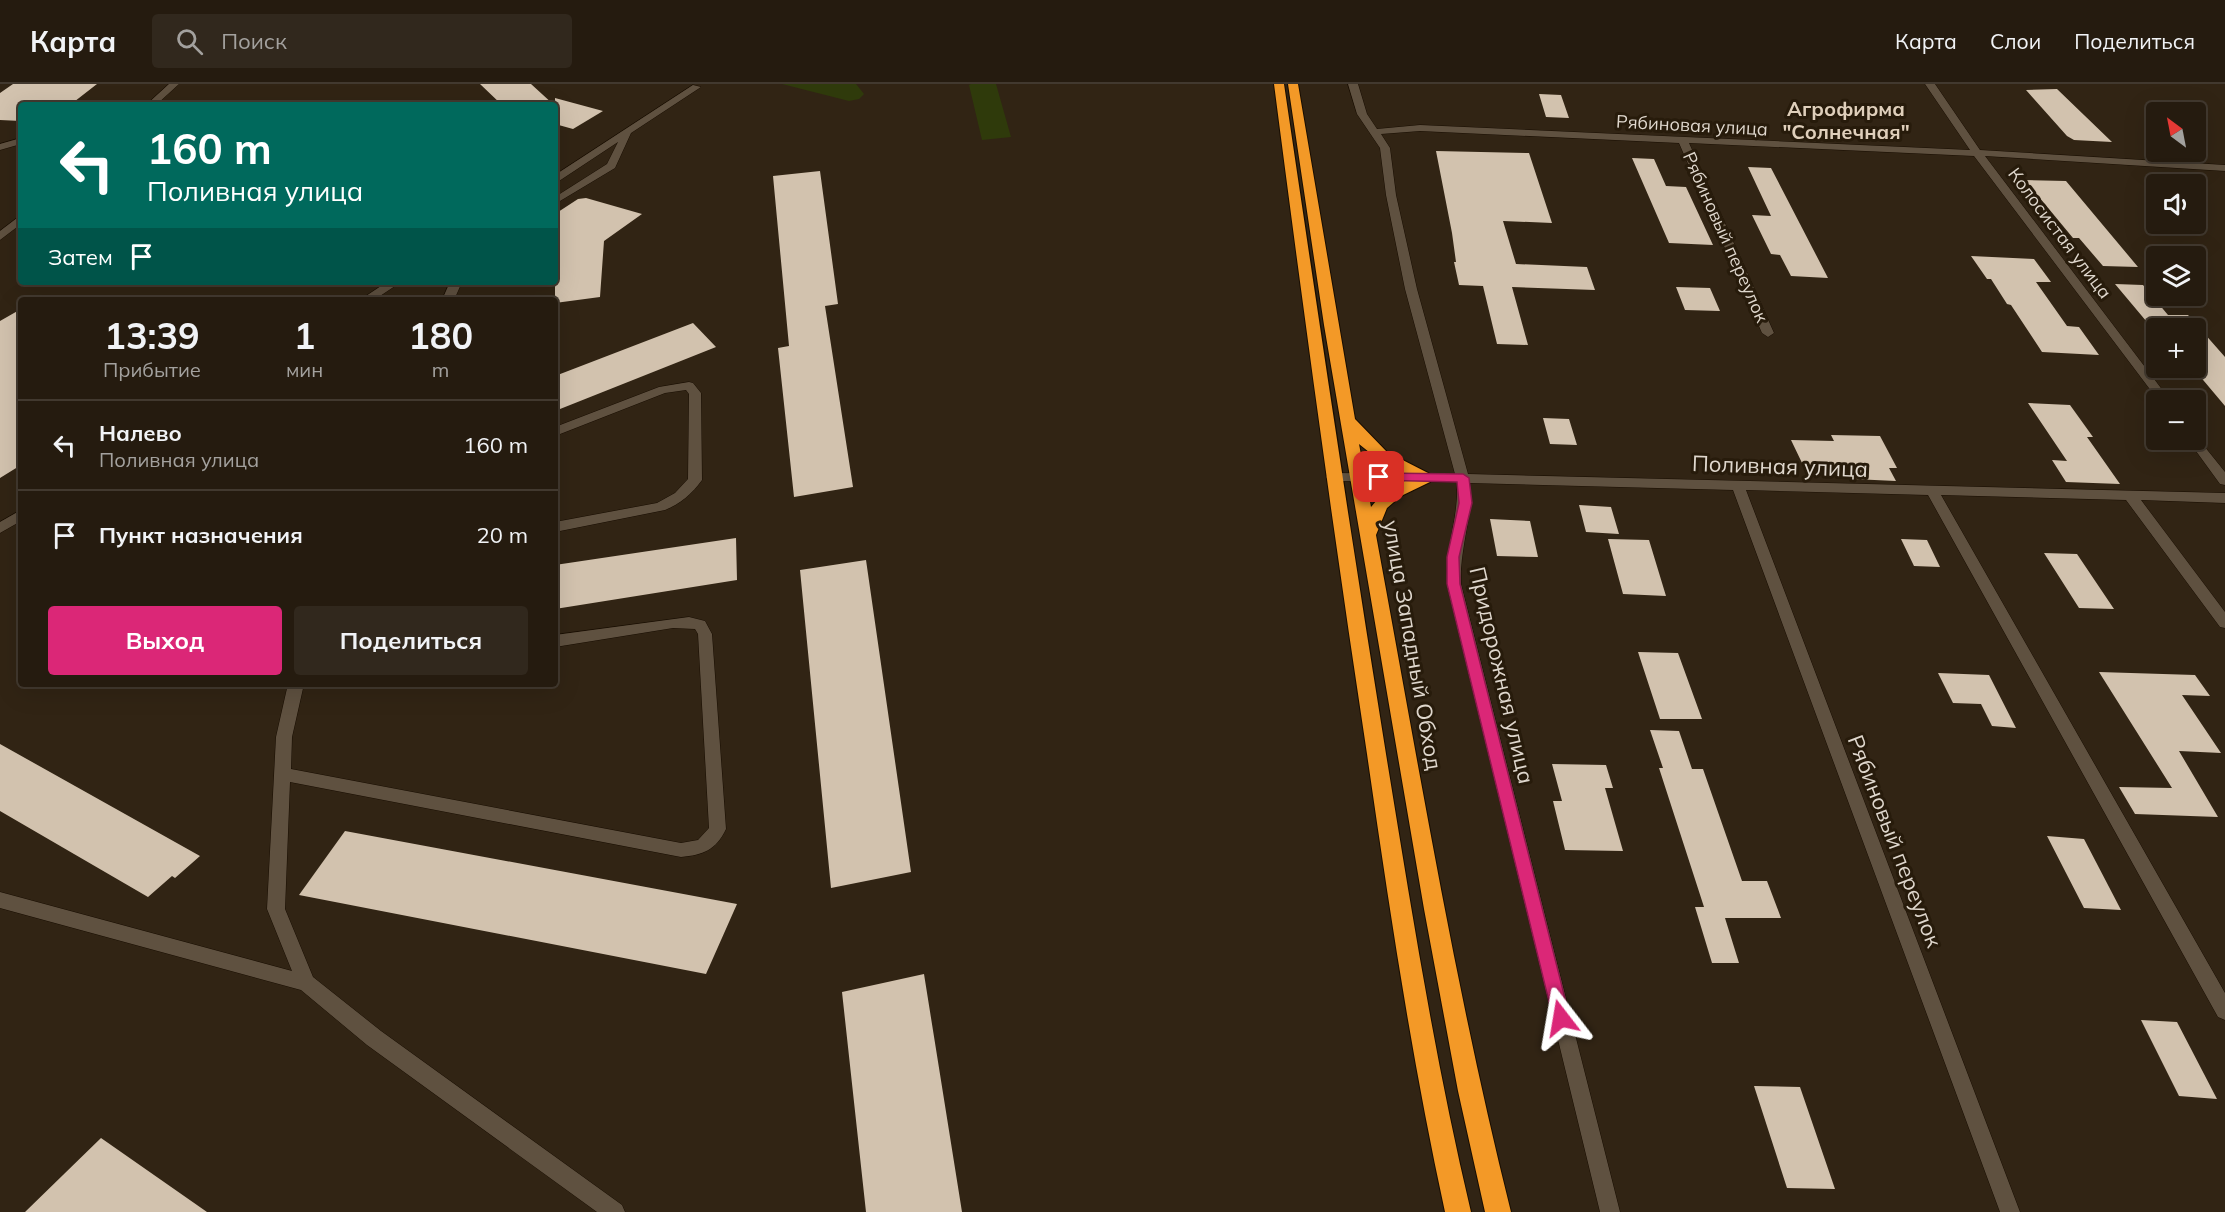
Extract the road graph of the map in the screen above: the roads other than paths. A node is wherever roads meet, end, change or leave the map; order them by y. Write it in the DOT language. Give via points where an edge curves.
graph roads {
  1 [pos="174,84"];
  2 [pos="686,84"];
  3 [pos="1279,84"];
  4 [pos="1293,84"];
  5 [pos="1353,84"];
  6 [pos="1930,84"];
  7 [pos="154,102"];
  8 [pos="627,132"];
  9 [pos="1374,132"];
  10 [pos="1683,141"];
  11 [pos="18,142"];
  12 [pos="0,147"];
  13 [pos="1977,153"];
  14 [pos="2225,168"];
  15 [pos="558,177"];
  16 [pos="558,199"];
  17 [pos="18,221"];
  18 [pos="0,237"];
  19 [pos="390,285"];
  20 [pos="371,297"];
  21 [pos="1768,333"];
  22 [pos="2156,390"];
  23 [pos="1347,419"];
  24 [pos="558,431"];
  25 [pos="2202,450"];
  26 [pos="1333,477"];
  27 [pos="1357,477"];
  28 [pos="1424,478"];
  29 [pos="1463,478"];
  30 [pos="2225,481"];
  31 [pos="1738,485"];
  32 [pos="1933,492"];
  33 [pos="2132,497"];
  34 [pos="2225,498"];
  35 [pos="18,517"];
  36 [pos="558,526"];
  37 [pos="0,528"];
  38 [pos="1368,540"];
  39 [pos="2225,623"];
  40 [pos="558,641"];
  41 [pos="295,687"];
  42 [pos="282,774"];
  43 [pos="0,900"];
  44 [pos="306,983"];
  45 [pos="2225,1011"];
  46 [pos="615,1212"];
  47 [pos="1458,1212"];
  48 [pos="1498,1212"];
  49 [pos="1610,1212"];
  50 [pos="2010,1212"];
  1 -- 7 [label="street"];
  2 -- 8 [label="street" via="696,87"];
  3 -- 26 [label="highway"];
  4 -- 23 [label="highway, улица Западный Обход"];
  5 -- 9 [label="street, Придорожная улица" via="1362,114"];
  6 -- 13 [label="street, Колосистая улица"];
  8 -- 15 [label="street"];
  8 -- 16 [label="street" via="611,166"];
  9 -- 10 [label="street, Рябиновая улица" via="1420,128"];
  9 -- 29 [label="street, Придорожная улица" via="1385,148 1411,289"];
  10 -- 13 [label="street, Рябиновая улица"];
  10 -- 21 [label="street, Рябиновый переулок"];
  11 -- 12 [label="street"];
  13 -- 14 [label="street, Рябиновая улица"];
  13 -- 22 [label="street, Колосистая улица"];
  17 -- 18 [label="street"];
  19 -- 20 [label="street"];
  23 -- 27 [label="highway, улица Западный Обход"];
  23 -- 28 [label="highway" via="1375,453"];
  24 -- 36 [label="street" via="663,390 689,386 695,393 695,480 687,491 660,507"];
  25 -- 30 [label="street"];
  26 -- 27 [label="street, Поливная улица"];
  26 -- 47 [label="highway" via="1396,881 1440,1134"];
  27 -- 28 [label="street, Поливная улица"];
  27 -- 38 [label="highway, улица Западный Обход"];
  28 -- 29 [label="street, Поливная улица"];
  28 -- 38 [label="highway" via="1396,492 1377,508"];
  29 -- 31 [label="street, Поливная улица"];
  29 -- 49 [label="street, Придорожная улица" via="1466,503 1453,557 1454,584"];
  31 -- 32 [label="street, Поливная улица"];
  31 -- 50 [label="street, Рябиновый переулок"];
  32 -- 33 [label="street, Поливная улица"];
  32 -- 45 [label="street"];
  33 -- 34 [label="street, Поливная улица"];
  33 -- 39 [label="street"];
  35 -- 37 [label="street"];
  38 -- 48 [label="highway, улица Западный Обход" via="1477,1131"];
  40 -- 42 [label="street" via="673,623 700,625 705,634 718,829 711,843 699,849 681,850"];
  41 -- 42 [label="street" via="284,737"];
  42 -- 44 [label="street" via="276,909"];
  43 -- 44 [label="street"];
  44 -- 46 [label="street" via="374,1038"];
}
